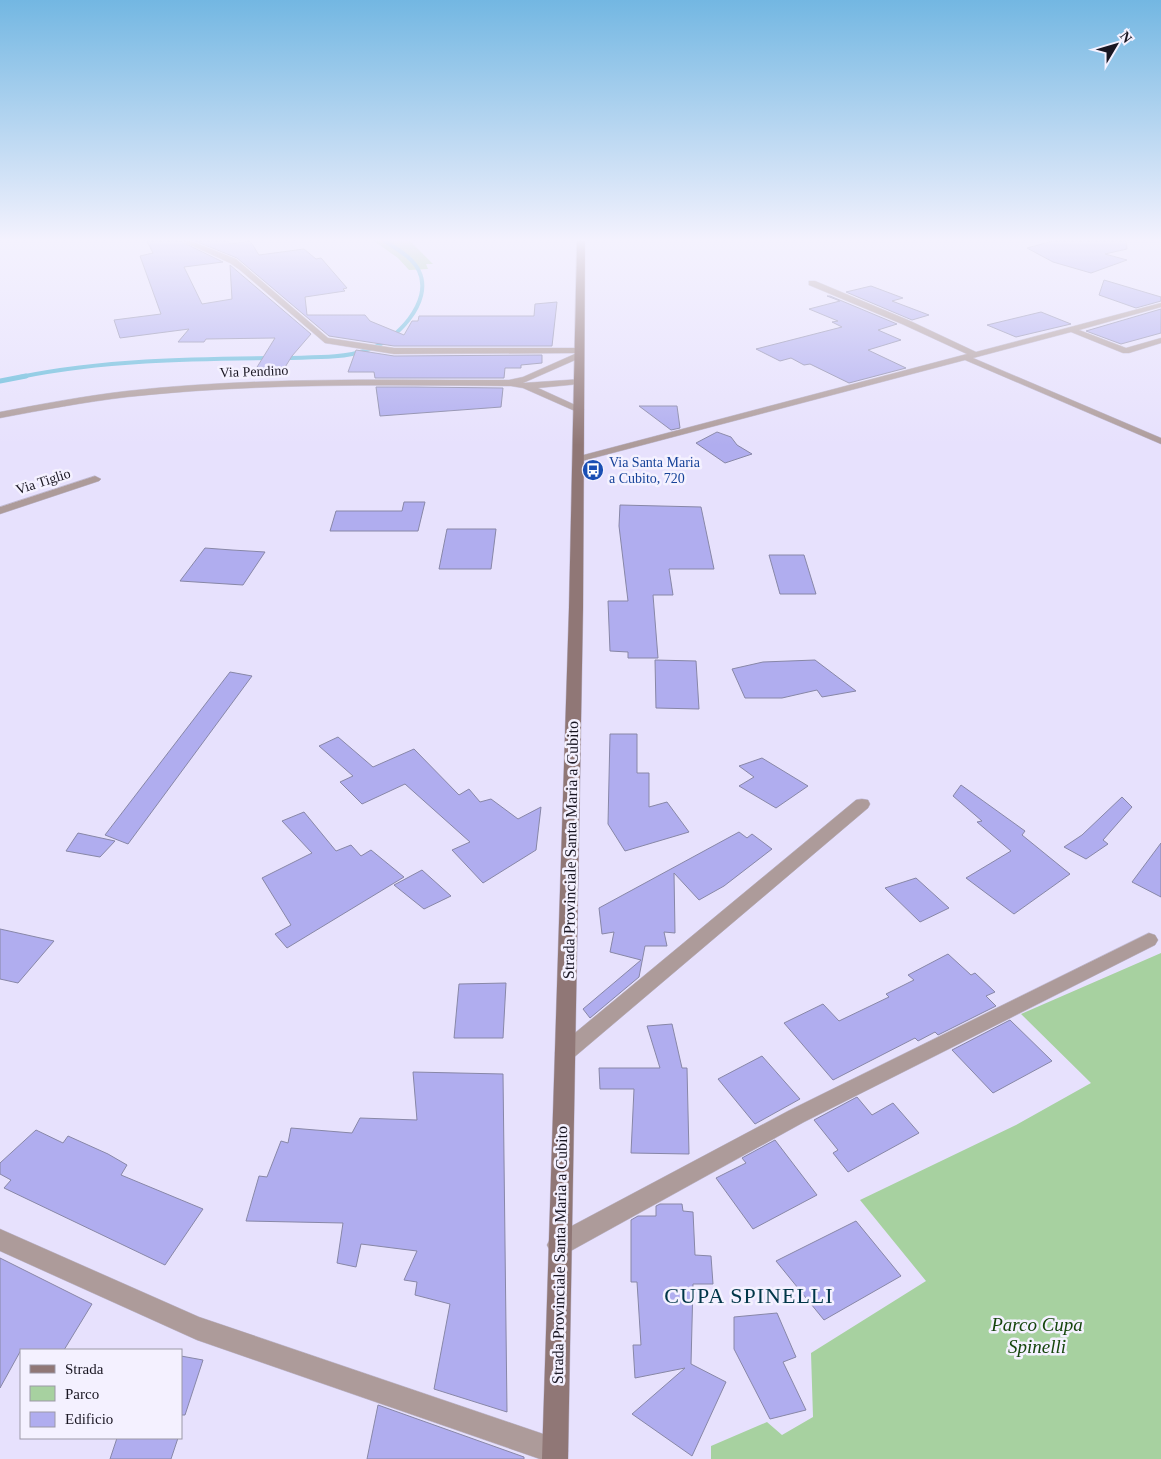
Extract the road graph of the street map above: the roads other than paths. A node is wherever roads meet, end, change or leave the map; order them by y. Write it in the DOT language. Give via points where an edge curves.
graph roads {
  1 [pos="290,309"];
  2 [pos="580,309"];
  3 [pos="874,309"];
  4 [pos="1146,309"];
  5 [pos="1071,329"];
  6 [pos="1161,340"];
  7 [pos="579,353"];
  8 [pos="971,357"];
  9 [pos="579,381"];
  10 [pos="526,382"];
  11 [pos="579,410"];
  12 [pos="0,415"];
  13 [pos="1161,441"];
  14 [pos="578,459"];
  15 [pos="95,479"];
  16 [pos="0,511"];
  17 [pos="862,804"];
  18 [pos="1149,940"];
  19 [pos="565,1053"];
  20 [pos="0,1240"];
  21 [pos="559,1245"];
  22 [pos="558,1456"];
  1 -- 7 [label="street" via="325,340 369,349 394,352"];
  2 -- 7 [label="main road, Strada Provinciale Santa Maria a Cubito"];
  3 -- 8 [label="lane"];
  4 -- 5 [label="lane"];
  5 -- 6 [label="lane" via="1126,350"];
  5 -- 8 [label="lane"];
  7 -- 9 [label="main road, Strada Provinciale Santa Maria a Cubito"];
  7 -- 10 [label="street"];
  8 -- 13 [label="lane"];
  8 -- 14 [label="lane"];
  9 -- 10 [label="street, Via Pendino" via="552,385"];
  9 -- 11 [label="main road, Strada Provinciale Santa Maria a Cubito"];
  10 -- 11 [label="street, Via Pendino"];
  10 -- 12 [label="street, Via Pendino" via="234,384 87,400"];
  11 -- 14 [label="main road, Strada Provinciale Santa Maria a Cubito"];
  14 -- 19 [label="main road, Strada Provinciale Santa Maria a Cubito"];
  15 -- 16 [label="street, Via Tiglio"];
  17 -- 19 [label="street"];
  18 -- 21 [label="street" via="797,1116"];
  19 -- 21 [label="main road, Strada Provinciale Santa Maria a Cubito"];
  20 -- 22 [label="street" via="197,1328"];
  21 -- 22 [label="main road, Strada Provinciale Santa Maria a Cubito"];
}
